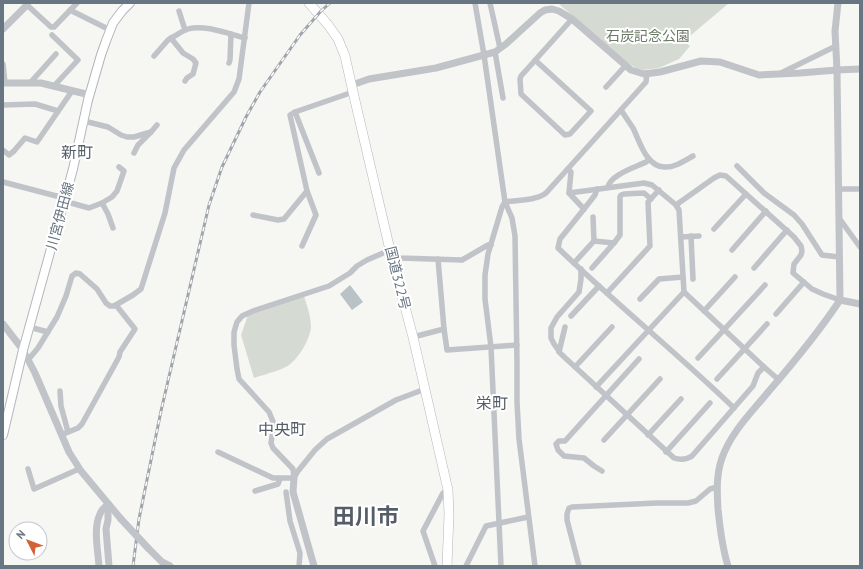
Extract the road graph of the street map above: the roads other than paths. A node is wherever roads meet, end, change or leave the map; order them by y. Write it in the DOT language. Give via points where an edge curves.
graph roads {
  1 [pos="77,3"];
  2 [pos="249,3"];
  3 [pos="309,3"];
  4 [pos="475,3"];
  5 [pos="490,3"];
  6 [pos="838,3"];
  7 [pos="26,4"];
  8 [pos="127,4"];
  9 [pos="70,10"];
  10 [pos="179,11"];
  11 [pos="572,19"];
  12 [pos="3,29"];
  13 [pos="110,30"];
  14 [pos="185,30"];
  15 [pos="232,34"];
  16 [pos="52,35"];
  17 [pos="171,38"];
  18 [pos="245,38"];
  19 [pos="836,46"];
  20 [pos="498,50"];
  21 [pos="56,54"];
  22 [pos="484,55"];
  23 [pos="154,56"];
  24 [pos="535,60"];
  25 [pos="229,63"];
  26 [pos="3,64"];
  27 [pos="626,65"];
  28 [pos="860,69"];
  29 [pos="837,70"];
  30 [pos="647,73"];
  31 [pos="779,74"];
  32 [pos="185,81"];
  33 [pos="4,83"];
  34 [pos="30,83"];
  35 [pos="54,86"];
  36 [pos="606,87"];
  37 [pos="352,89"];
  38 [pos="72,91"];
  39 [pos="90,95"];
  40 [pos="503,98"];
  41 [pos="3,105"];
  42 [pos="621,110"];
  43 [pos="58,111"];
  44 [pos="295,112"];
  45 [pos="84,121"];
  46 [pos="157,125"];
  47 [pos="151,132"];
  48 [pos="3,150"];
  49 [pos="134,153"];
  50 [pos="693,156"];
  51 [pos="649,160"];
  52 [pos="737,166"];
  53 [pos="119,167"];
  54 [pos="568,169"];
  55 [pos="319,173"];
  56 [pos="3,182"];
  57 [pos="608,187"];
  58 [pos="597,189"];
  59 [pos="838,189"];
  60 [pos="860,189"];
  61 [pos="659,190"];
  62 [pos="307,191"];
  63 [pos="569,193"];
  64 [pos="746,194"];
  65 [pos="651,198"];
  66 [pos="64,200"];
  67 [pos="505,202"];
  68 [pos="102,203"];
  69 [pos="676,205"];
  70 [pos="584,209"];
  71 [pos="766,212"];
  72 [pos="253,214"];
  73 [pos="593,217"];
  74 [pos="838,218"];
  75 [pos="113,228"];
  76 [pos="714,229"];
  77 [pos="787,230"];
  78 [pos="691,236"];
  79 [pos="699,236"];
  80 [pos="681,237"];
  81 [pos="594,241"];
  82 [pos="614,243"];
  83 [pos="491,245"];
  84 [pos="302,246"];
  85 [pos="860,247"];
  86 [pos="390,250"];
  87 [pos="732,250"];
  88 [pos="839,257"];
  89 [pos="438,259"];
  90 [pos="574,263"];
  91 [pos="592,268"];
  92 [pos="754,268"];
  93 [pos="581,269"];
  94 [pos="735,276"];
  95 [pos="683,277"];
  96 [pos="693,278"];
  97 [pos="804,282"];
  98 [pos="764,285"];
  99 [pos="599,286"];
  100 [pos="684,292"];
  101 [pos="608,293"];
  102 [pos="640,299"];
  103 [pos="840,300"];
  104 [pos="860,304"];
  105 [pos="116,305"];
  106 [pos="704,311"];
  107 [pos="776,314"];
  108 [pos="572,316"];
  109 [pos="3,324"];
  110 [pos="767,324"];
  111 [pos="29,327"];
  112 [pos="565,327"];
  113 [pos="612,327"];
  114 [pos="444,329"];
  115 [pos="649,330"];
  116 [pos="724,330"];
  117 [pos="48,332"];
  118 [pos="413,337"];
  119 [pos="517,345"];
  120 [pos="490,347"];
  121 [pos="744,349"];
  122 [pos="23,350"];
  123 [pos="559,352"];
  124 [pos="698,358"];
  125 [pos="639,359"];
  126 [pos="28,360"];
  127 [pos="764,367"];
  128 [pos="575,368"];
  129 [pos="660,379"];
  130 [pos="717,379"];
  131 [pos="779,380"];
  132 [pos="596,387"];
  133 [pos="425,389"];
  134 [pos="60,391"];
  135 [pos="606,396"];
  136 [pos="681,399"];
  137 [pos="710,403"];
  138 [pos="734,408"];
  139 [pos="627,415"];
  140 [pos="65,433"];
  141 [pos="3,435"];
  142 [pos="648,435"];
  143 [pos="604,440"];
  144 [pos="218,452"];
  145 [pos="666,452"];
  146 [pos="28,469"];
  147 [pos="79,469"];
  148 [pos="602,471"];
  149 [pos="294,478"];
  150 [pos="280,479"];
  151 [pos="717,488"];
  152 [pos="448,490"];
  153 [pos="255,491"];
  154 [pos="286,492"];
  155 [pos="108,504"];
  156 [pos="528,517"];
  157 [pos="498,523"];
  158 [pos="726,565"];
  159 [pos="99,566"];
  160 [pos="109,566"];
  161 [pos="170,566"];
  162 [pos="299,566"];
  163 [pos="314,566"];
  164 [pos="435,566"];
  165 [pos="447,566"];
  166 [pos="466,566"];
  167 [pos="501,566"];
  168 [pos="535,566"];
  169 [pos="579,566"];
  1 -- 9 [label="street"];
  2 -- 18 [label="street"];
  3 -- 37 [label="highway, 国道322号" via="338,39 345,56"];
  4 -- 22 [label="street"];
  5 -- 20 [label="street"];
  6 -- 19 [label="street"];
  7 -- 9 [label="street" via="51,27 54,27"];
  7 -- 12 [label="street"];
  8 -- 13 [label="main road, 川宮伊田線"];
  9 -- 13 [label="street"];
  10 -- 14 [label="street"];
  11 -- 20 [label="street" via="559,11 545,10"];
  11 -- 24 [label="street"];
  11 -- 27 [label="street"];
  13 -- 39 [label="main road, 川宮伊田線"];
  14 -- 15 [label="street" via="199,27"];
  14 -- 17 [label="street"];
  15 -- 18 [label="street"];
  15 -- 25 [label="street"];
  16 -- 35 [label="street" via="78,60"];
  17 -- 23 [label="street"];
  17 -- 32 [label="street" via="182,53 196,63 193,74"];
  18 -- 105 [label="street" via="239,78 234,92 184,150 174,168 165,213 140,289"];
  19 -- 29 [label="street"];
  19 -- 31 [label="street"];
  20 -- 22 [label="street"];
  20 -- 40 [label="street"];
  21 -- 34 [label="street"];
  22 -- 37 [label="street" via="436,68 369,79"];
  22 -- 67 [label="street"];
  24 -- 24 [label="street" via="521,76 521,94 565,135 570,134 591,111"];
  26 -- 33 [label="street"];
  27 -- 30 [label="street" via="631,70"];
  27 -- 36 [label="street"];
  28 -- 29 [label="street"];
  29 -- 31 [label="street"];
  29 -- 59 [label="street"];
  30 -- 31 [label="street" via="702,61 720,62 759,75"];
  30 -- 42 [label="street" via="646,82"];
  33 -- 34 [label="street"];
  34 -- 35 [label="street"];
  35 -- 38 [label="street"];
  37 -- 44 [label="street"];
  37 -- 86 [label="highway, 国道322号"];
  38 -- 39 [label="street"];
  38 -- 43 [label="street"];
  39 -- 45 [label="main road, 川宮伊田線"];
  41 -- 43 [label="street" via="35,104"];
  42 -- 51 [label="street"];
  42 -- 54 [label="street"];
  43 -- 48 [label="street" via="37,142 25,138 8,155"];
  44 -- 55 [label="street"];
  44 -- 62 [label="street" via="290,115"];
  45 -- 47 [label="street" via="108,127 127,137"];
  45 -- 66 [label="main road, 川宮伊田線"];
  46 -- 47 [label="street"];
  47 -- 49 [label="street"];
  50 -- 51 [label="street" via="663,167"];
  51 -- 57 [label="street" via="616,176"];
  52 -- 88 [label="street" via="764,192 794,215 822,255"];
  53 -- 68 [label="street" via="124,171 117,191"];
  54 -- 63 [label="street" via="571,172"];
  54 -- 67 [label="street" via="542,196"];
  56 -- 66 [label="street"];
  57 -- 58 [label="street"];
  57 -- 61 [label="street" via="644,183"];
  58 -- 63 [label="street"];
  58 -- 70 [label="street"];
  59 -- 60 [label="street"];
  59 -- 74 [label="street"];
  61 -- 65 [label="street"];
  61 -- 69 [label="street"];
  62 -- 72 [label="street" via="284,219"];
  62 -- 84 [label="street" via="316,215"];
  63 -- 70 [label="street"];
  64 -- 69 [label="street" via="726,176 720,175"];
  64 -- 71 [label="street"];
  64 -- 76 [label="street"];
  65 -- 82 [label="street" via="644,193 621,195 620,235"];
  65 -- 101 [label="street" via="648,202 650,246"];
  66 -- 68 [label="street" via="89,208"];
  66 -- 111 [label="main road, 川宮伊田線"];
  67 -- 83 [label="street"];
  67 -- 119 [label="street" via="512,218 515,236"];
  68 -- 75 [label="street"];
  69 -- 80 [label="street" via="679,210"];
  70 -- 90 [label="street" via="560,239 558,248"];
  71 -- 77 [label="street"];
  71 -- 87 [label="street"];
  73 -- 81 [label="street"];
  74 -- 85 [label="street"];
  74 -- 88 [label="street"];
  77 -- 92 [label="street"];
  77 -- 97 [label="street" via="801,246 801,255 794,264 793,273"];
  78 -- 79 [label="street"];
  78 -- 80 [label="street"];
  78 -- 96 [label="street"];
  80 -- 95 [label="street"];
  81 -- 82 [label="street"];
  81 -- 90 [label="street"];
  82 -- 91 [label="street"];
  83 -- 89 [label="street" via="462,260"];
  83 -- 120 [label="street" via="485,275"];
  86 -- 89 [label="street" via="400,258"];
  86 -- 118 [label="highway, 国道322号"];
  86 -- 149 [label="street" via="367,260 329,286 253,311 242,316 237,322 234,345 239,379 269,412 274,424 271,443 293,469"];
  88 -- 103 [label="street"];
  89 -- 114 [label="street"];
  90 -- 93 [label="street"];
  93 -- 99 [label="street"];
  93 -- 123 [label="street" via="579,292 551,328 551,338"];
  94 -- 106 [label="street"];
  95 -- 100 [label="street"];
  95 -- 102 [label="street" via="659,278"];
  97 -- 103 [label="street" via="812,289"];
  97 -- 107 [label="street"];
  98 -- 116 [label="street"];
  99 -- 101 [label="street"];
  99 -- 108 [label="street"];
  100 -- 106 [label="street"];
  100 -- 115 [label="street"];
  101 -- 115 [label="street"];
  103 -- 104 [label="street"];
  103 -- 131 [label="street"];
  105 -- 117 [label="street" via="110,306 106,303 97,289 76,273 72,276 60,310"];
  105 -- 140 [label="street" via="135,329 82,424"];
  106 -- 116 [label="street"];
  109 -- 122 [label="street"];
  110 -- 121 [label="street"];
  111 -- 117 [label="street"];
  111 -- 122 [label="main road, 川宮伊田線"];
  112 -- 123 [label="street"];
  113 -- 128 [label="street"];
  114 -- 118 [label="street"];
  114 -- 120 [label="street" via="447,350"];
  115 -- 132 [label="street"];
  115 -- 138 [label="street"];
  116 -- 121 [label="street"];
  116 -- 124 [label="street"];
  117 -- 126 [label="street"];
  118 -- 133 [label="highway, 国道322号"];
  119 -- 120 [label="street"];
  119 -- 156 [label="street" via="517,409"];
  120 -- 157 [label="street"];
  121 -- 127 [label="street"];
  121 -- 130 [label="street"];
  122 -- 126 [label="street"];
  122 -- 141 [label="main road, 川宮伊田線"];
  123 -- 128 [label="street"];
  125 -- 135 [label="street"];
  126 -- 140 [label="street"];
  127 -- 131 [label="street"];
  127 -- 138 [label="street" via="758,373 753,386"];
  128 -- 132 [label="street"];
  129 -- 139 [label="street"];
  131 -- 151 [label="street" via="734,434 722,458"];
  132 -- 135 [label="street"];
  133 -- 149 [label="street" via="396,400 327,439 315,450"];
  133 -- 152 [label="highway, 国道322号"];
  134 -- 140 [label="street"];
  135 -- 139 [label="street"];
  135 -- 148 [label="street" via="565,441 556,444 564,456 584,458"];
  136 -- 142 [label="street"];
  137 -- 145 [label="street"];
  138 -- 145 [label="street" via="688,459 679,460"];
  139 -- 142 [label="street"];
  139 -- 143 [label="street"];
  140 -- 147 [label="street" via="69,452"];
  142 -- 145 [label="street"];
  144 -- 150 [label="street"];
  146 -- 147 [label="street" via="34,490"];
  147 -- 155 [label="street"];
  149 -- 150 [label="street"];
  149 -- 163 [label="street" via="293,492"];
  150 -- 153 [label="street" via="278,484"];
  151 -- 158 [label="street" via="720,532"];
  151 -- 169 [label="street" via="710,489 696,501 688,503 569,508 568,520"];
  152 -- 164 [label="street" via="443,493 424,531"];
  152 -- 165 [label="highway, 国道322号" via="450,514"];
  154 -- 162 [label="street" via="290,521 300,553"];
  155 -- 159 [label="street" via="100,514 97,526"];
  155 -- 160 [label="street" via="106,529"];
  155 -- 161 [label="street, bridge" via="148,548"];
  156 -- 157 [label="street"];
  156 -- 168 [label="street"];
  157 -- 166 [label="street" via="486,526"];
  157 -- 167 [label="street"];
}
